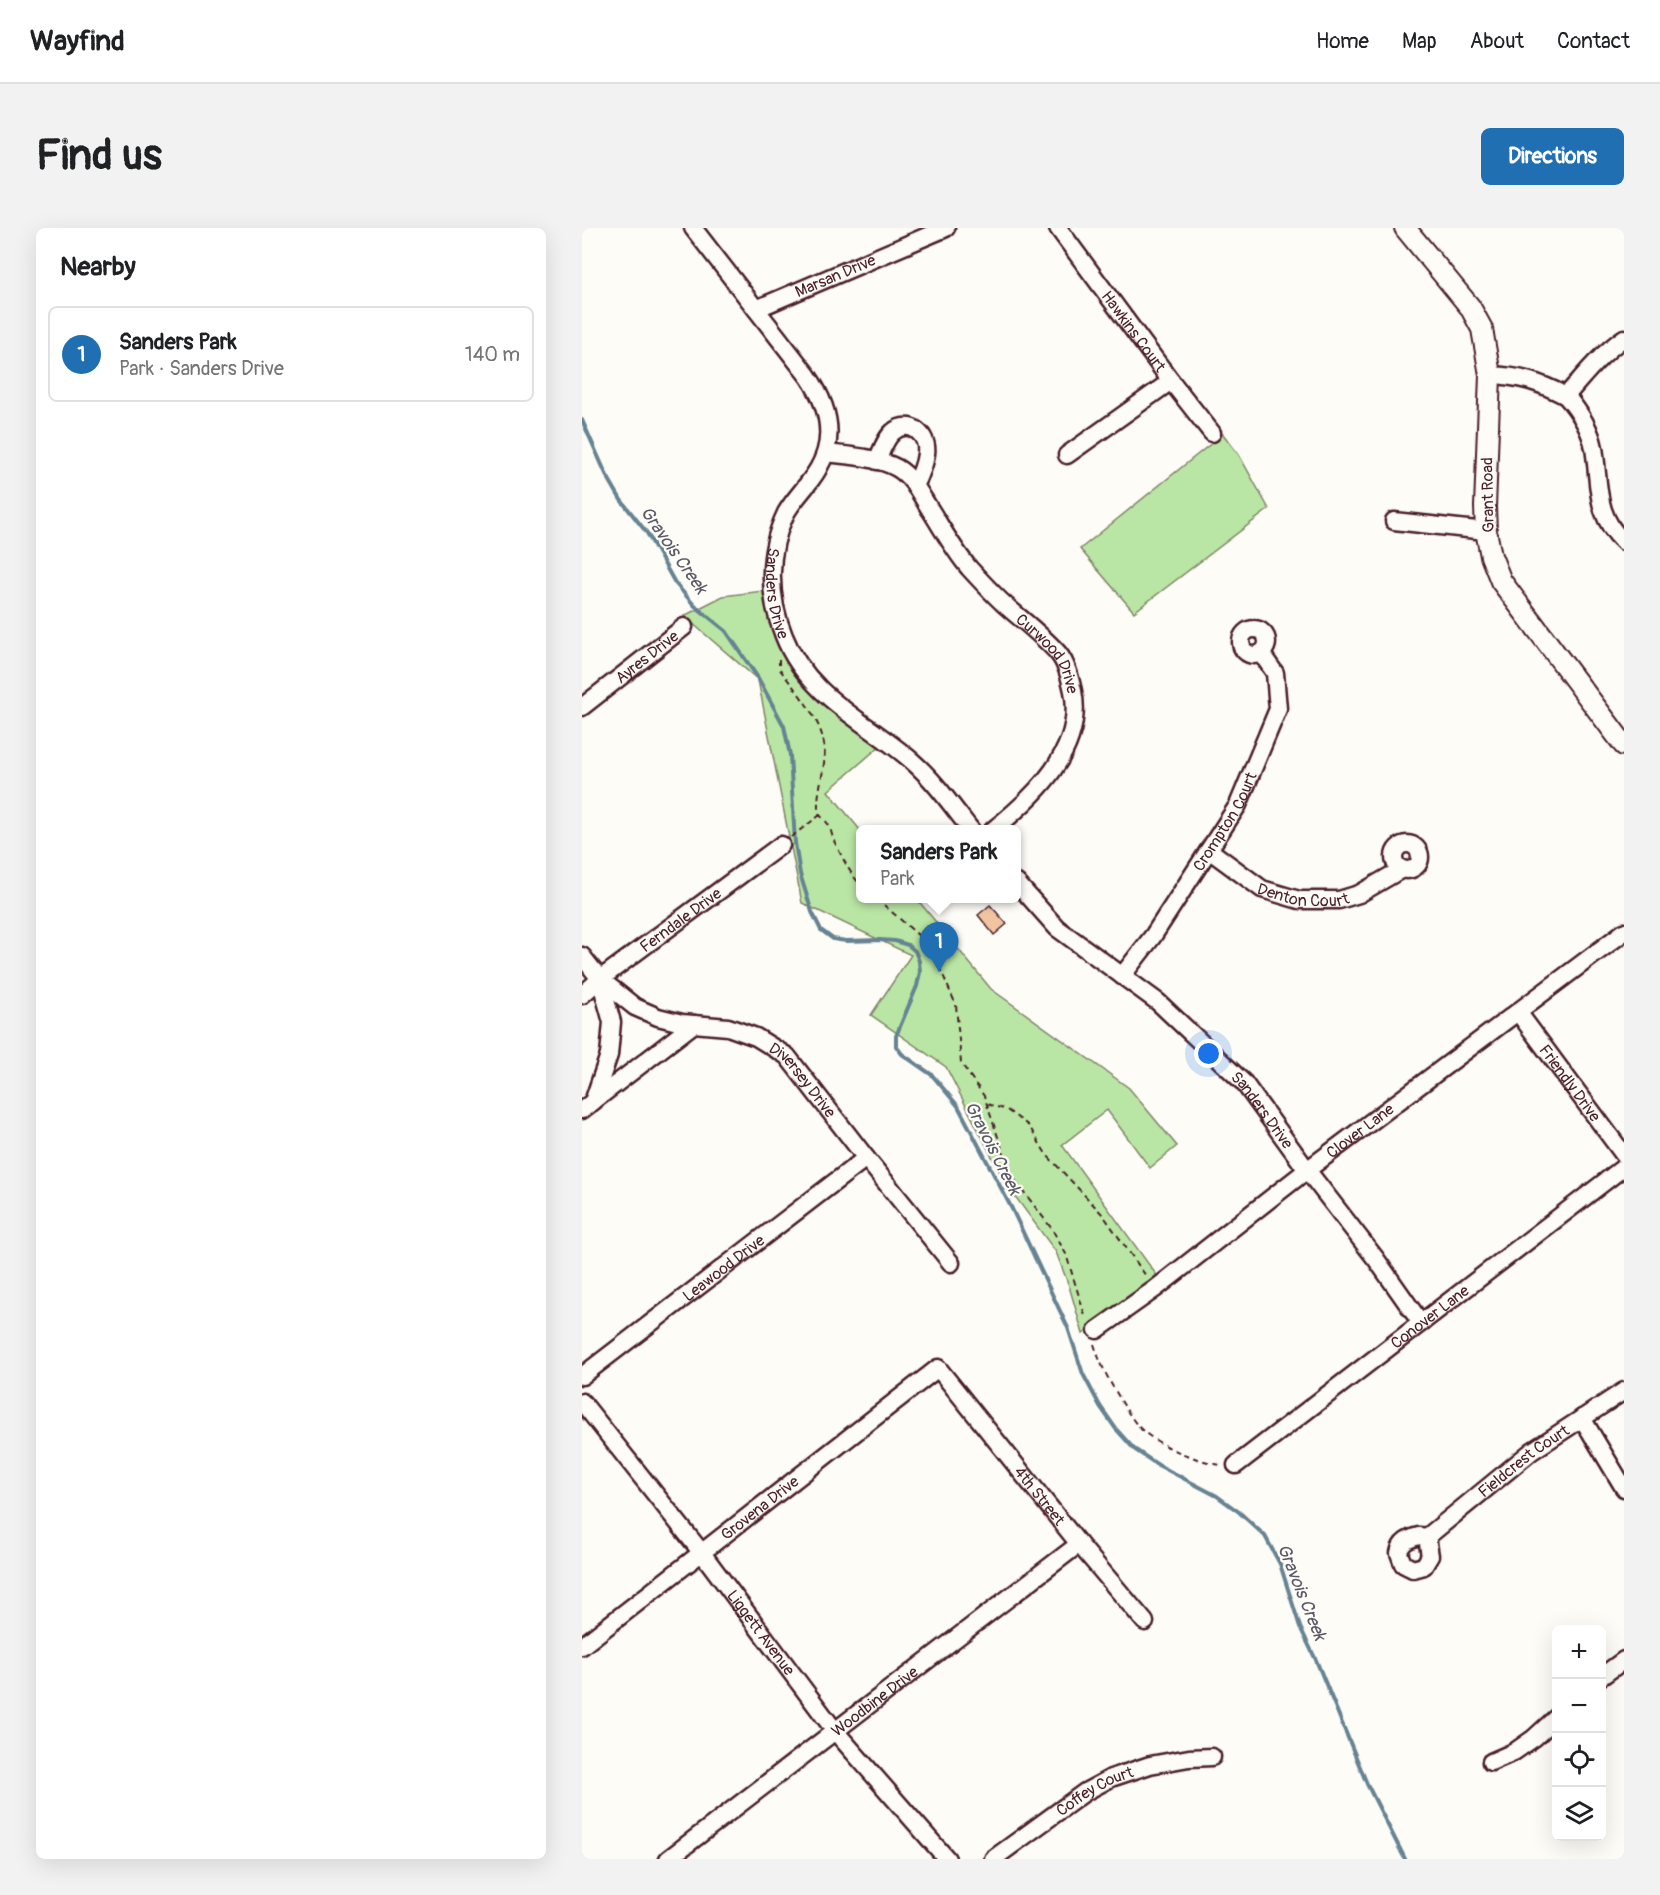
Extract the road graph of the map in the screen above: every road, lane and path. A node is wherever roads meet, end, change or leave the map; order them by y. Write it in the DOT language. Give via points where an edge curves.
graph roads {
  1 [pos="693,228"];
  2 [pos="946,228"];
  3 [pos="1058,228"];
  4 [pos="1405,228"];
  5 [pos="756,309"];
  6 [pos="1624,338"];
  7 [pos="1490,375"];
  8 [pos="1171,381"];
  9 [pos="1566,396"];
  10 [pos="1212,433"];
  11 [pos="826,453"];
  12 [pos="1066,455"];
  13 [pos="877,461"];
  14 [pos="915,486"];
  15 [pos="1394,521"];
  16 [pos="1486,531"];
  17 [pos="1624,542"];
  18 [pos="684,627"];
  19 [pos="787,644"];
  20 [pos="1262,653"];
  21 [pos="582,707"];
  22 [pos="1624,745"];
  23 [pos="820,815"];
  24 [pos="967,825"];
  25 [pos="999,825"];
  26 [pos="782,843"];
  27 [pos="1209,850"];
  28 [pos="1402,869"];
  29 [pos="856,879"];
  30 [pos="1021,888"];
  31 [pos="882,903"];
  32 [pos="1624,932"];
  33 [pos="582,956"];
  34 [pos="1122,976"];
  35 [pos="600,979"];
  36 [pos="582,995"];
  37 [pos="1518,1012"];
  38 [pos="694,1024"];
  39 [pos="987,1104"];
  40 [pos="587,1106"];
  41 [pos="1624,1155"];
  42 [pos="866,1158"];
  43 [pos="1624,1167"];
  44 [pos="1307,1170"];
  45 [pos="951,1263"];
  46 [pos="1155,1289"];
  47 [pos="1420,1323"];
  48 [pos="1093,1332"];
  49 [pos="938,1368"];
  50 [pos="582,1376"];
  51 [pos="1624,1391"];
  52 [pos="582,1402"];
  53 [pos="1582,1418"];
  54 [pos="1236,1465"];
  55 [pos="1624,1488"];
  56 [pos="1427,1537"];
  57 [pos="1079,1544"];
  58 [pos="702,1553"];
  59 [pos="1145,1622"];
  60 [pos="582,1646"];
  61 [pos="1624,1660"];
  62 [pos="1606,1673"];
  63 [pos="1552,1722"];
  64 [pos="835,1731"];
  65 [pos="1212,1757"];
  66 [pos="1491,1762"];
  67 [pos="668,1859"];
  68 [pos="947,1859"];
  69 [pos="993,1859"];
  1 -- 5 [label="street, Sanders Drive"];
  2 -- 5 [label="street, Marsan Drive"];
  3 -- 8 [label="street, Hawkins Court"];
  4 -- 7 [label="street, Grant Road" via="1470,307 1482,329"];
  5 -- 11 [label="street, Sanders Drive" via="823,401 829,429"];
  6 -- 9 [label="street" via="1596,361"];
  7 -- 9 [label="street" via="1517,376"];
  7 -- 16 [label="street, Grant Road"];
  8 -- 10 [label="street, Hawkins Court"];
  8 -- 12 [label="street"];
  9 -- 17 [label="street" via="1587,427 1594,447 1603,511"];
  11 -- 13 [label="street, Curwood Drive"];
  11 -- 19 [label="street, Sanders Drive" via="787,512 776,540 772,572 774,608"];
  13 -- 14 [label="street, Curwood Drive" via="897,468"];
  13 -- 14 [label="street" via="895,430 909,428 921,433 926,454"];
  14 -- 25 [label="street, Curwood Drive" via="964,562 1059,655 1071,680 1074,724 1061,757 1035,794"];
  15 -- 16 [label="street"];
  16 -- 22 [label="street, Grant Road" via="1501,581"];
  18 -- 21 [label="street, Ayres Drive"];
  19 -- 23 [label="path" via="778,664 809,710 824,742"];
  19 -- 24 [label="street, Sanders Drive" via="823,693 912,761"];
  20 -- 27 [label="street, Crompton Court" via="1275,673 1278,709 1238,805"];
  23 -- 26 [label="path"];
  23 -- 29 [label="path"];
  26 -- 35 [label="street, Ferndale Drive"];
  27 -- 28 [label="street, Denton Court" via="1262,889 1299,900 1339,900 1359,894"];
  27 -- 34 [label="street, Crompton Court"];
  30 -- 34 [label="street, Sanders Drive" via="1057,928"];
  31 -- 39 [label="path" via="933,952 956,1005 961,1063"];
  32 -- 37 [label="street, Clover Lane"];
  33 -- 35 [label="street, Diversey Drive"];
  34 -- 44 [label="street, Sanders Drive" via="1158,1002 1244,1083"];
  35 -- 36 [label="street, Ferndale Drive"];
  35 -- 38 [label="street, Diversey Drive" via="645,1012"];
  35 -- 40 [label="street, Diversey Drive" via="612,1022 609,1055"];
  37 -- 41 [label="street, Friendly Drive"];
  37 -- 44 [label="street, Clover Lane"];
  38 -- 40 [label="street"];
  38 -- 42 [label="street, Diversey Drive" via="728,1027 756,1037 787,1056"];
  39 -- 46 [label="path" via="1006,1110 1029,1126 1046,1154 1103,1215"];
  39 -- 48 [label="path" via="1011,1175 1052,1228 1066,1254"];
  42 -- 45 [label="street, Diversey Drive"];
  42 -- 50 [label="street, Leawood Drive"];
  43 -- 47 [label="street, Conover Lane"];
  44 -- 46 [label="street, Clover Lane"];
  44 -- 47 [label="street, Sanders Drive"];
  46 -- 48 [label="street, Clover Lane"];
  47 -- 54 [label="street, Conover Lane"];
  48 -- 54 [label="path" via="1098,1358 1126,1411 1144,1432 1209,1463"];
  49 -- 57 [label="street, 4th Street"];
  49 -- 58 [label="street, Grovena Drive"];
  51 -- 53 [label="street, Fieldcrest Court"];
  52 -- 58 [label="street, Liggett Avenue"];
  53 -- 55 [label="street"];
  53 -- 56 [label="street, Fieldcrest Court" via="1532,1451"];
  57 -- 59 [label="street, 4th Street"];
  57 -- 64 [label="street, Woodbine Drive"];
  58 -- 60 [label="street, Grovena Drive"];
  58 -- 64 [label="street, Liggett Avenue"];
  61 -- 62 [label="street"];
  63 -- 66 [label="street" via="1514,1752"];
  64 -- 67 [label="street, Woodbine Drive"];
  64 -- 68 [label="street, Liggett Avenue"];
  65 -- 69 [label="street, Coffey Court" via="1150,1765 1111,1778 1085,1792"];
}
